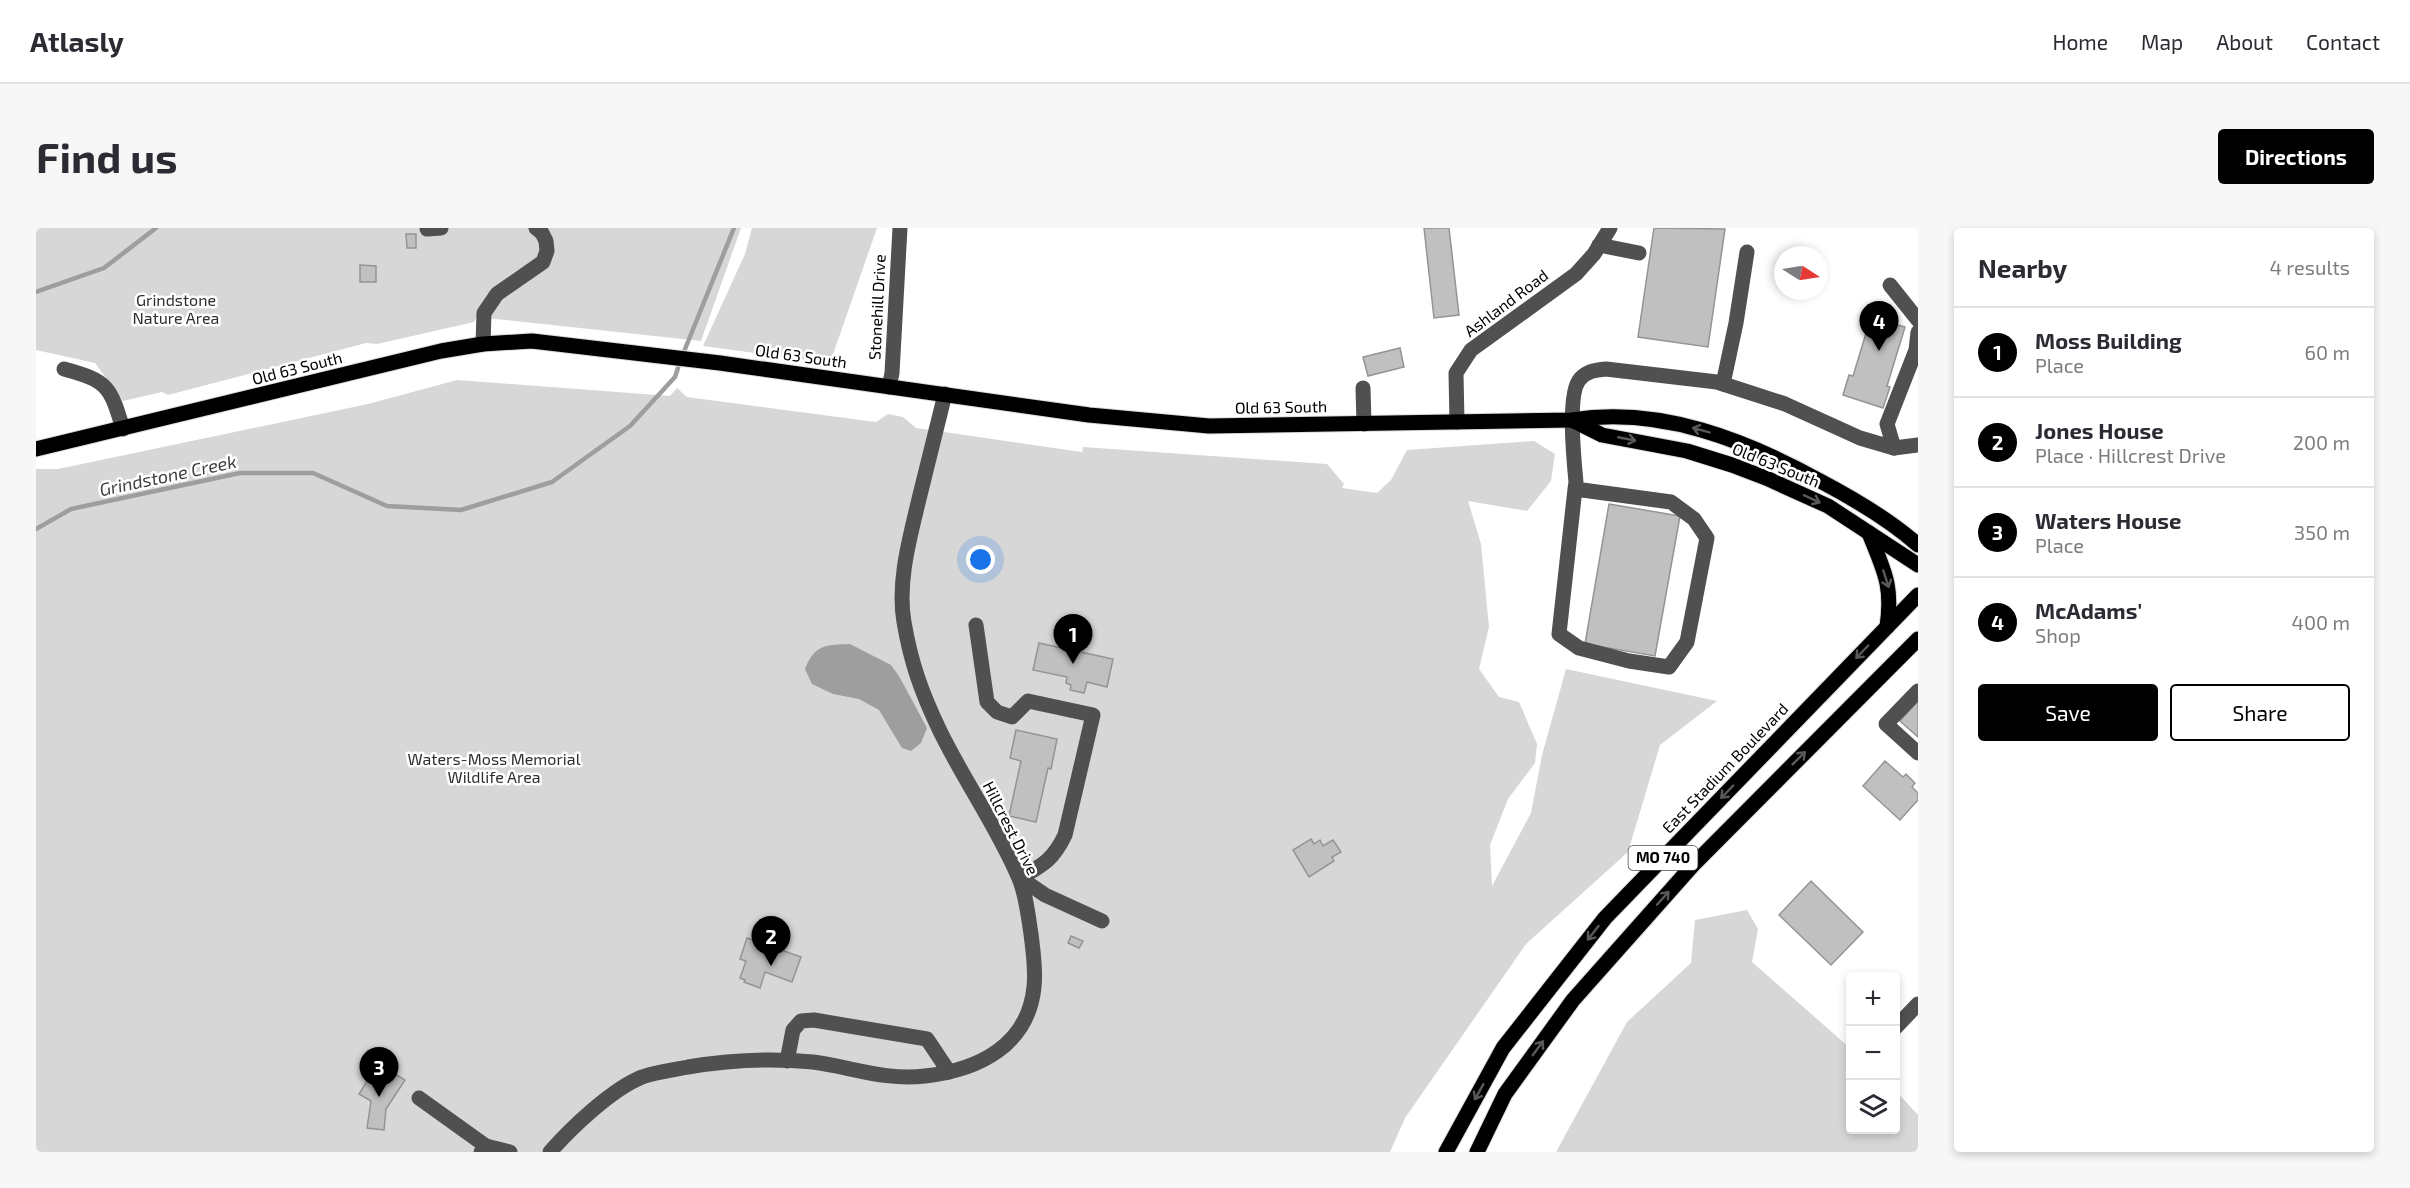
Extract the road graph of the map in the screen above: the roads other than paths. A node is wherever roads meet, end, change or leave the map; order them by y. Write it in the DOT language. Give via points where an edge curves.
graph roads {
  1 [pos="441,228"];
  2 [pos="536,228"];
  3 [pos="900,228"];
  4 [pos="1610,228"];
  5 [pos="427,229"];
  6 [pos="1599,245"];
  7 [pos="1747,252"];
  8 [pos="1639,253"];
  9 [pos="1890,285"];
  10 [pos="1918,320"];
  11 [pos="1918,332"];
  12 [pos="483,344"];
  13 [pos="64,369"];
  14 [pos="1723,384"];
  15 [pos="889,387"];
  16 [pos="1363,388"];
  17 [pos="945,394"];
  18 [pos="1572,420"];
  19 [pos="1457,422"];
  20 [pos="1364,424"];
  21 [pos="123,429"];
  22 [pos="1918,445"];
  23 [pos="1894,448"];
  24 [pos="36,449"];
  25 [pos="1575,489"];
  26 [pos="1869,533"];
  27 [pos="1914,539"];
  28 [pos="1918,565"];
  29 [pos="1918,595"];
  30 [pos="976,625"];
  31 [pos="1887,627"];
  32 [pos="1915,644"];
  33 [pos="1918,691"];
  34 [pos="1918,753"];
  35 [pos="1020,878"];
  36 [pos="1102,921"];
  37 [pos="1918,1004"];
  38 [pos="1897,1026"];
  39 [pos="787,1061"];
  40 [pos="949,1072"];
  41 [pos="418,1098"];
  42 [pos="484,1149"];
  43 [pos="510,1152"];
  44 [pos="550,1152"];
  45 [pos="1446,1152"];
  46 [pos="1477,1152"];
  1 -- 5 [label="street"];
  2 -- 12 [label="street" via="546,241 543,262 497,294 483,313"];
  3 -- 15 [label="street, Stonehill Drive"];
  4 -- 6 [label="street, Ashland Road"];
  6 -- 8 [label="street"];
  6 -- 19 [label="street, Ashland Road" via="1576,274 1472,350 1456,373"];
  7 -- 14 [label="street"];
  9 -- 10 [label="street"];
  11 -- 23 [label="street" via="1916,350 1887,424"];
  12 -- 15 [label="main road, Old 63 South" via="532,341"];
  12 -- 21 [label="main road, Old 63 South"];
  13 -- 21 [label="street" via="92,377 109,389"];
  14 -- 18 [label="street" via="1606,369 1590,371 1578,380"];
  14 -- 23 [label="street" via="1785,404 1860,438"];
  15 -- 17 [label="main road, Old 63 South"];
  16 -- 20 [label="street"];
  17 -- 20 [label="main road, Old 63 South" via="1089,415 1209,426"];
  17 -- 35 [label="street, Hillcrest Drive" via="910,534 903,618 914,672 940,731"];
  18 -- 19 [label="main road, Old 63 South"];
  18 -- 25 [label="street"];
  18 -- 26 [label="main road, Old 63 South, one-way" via="1602,435 1687,451 1732,465 1828,506"];
  27 -- 18 [label="main road, Old 63 South, one-way" via="1859,502 1777,457 1728,438 1667,422 1602,416"];
  19 -- 20 [label="main road, Old 63 South"];
  21 -- 24 [label="main road, Old 63 South"];
  22 -- 23 [label="street"];
  25 -- 25 [label="street" via="1559,634 1579,648 1669,667 1687,642 1707,538 1694,519 1671,502"];
  26 -- 28 [label="main road, Old 63 South"];
  26 -- 31 [label="main road, one-way" via="1889,586"];
  29 -- 31 [label="main road, East Stadium Boulevard / MO 740"];
  30 -- 35 [label="street" via="987,702 997,712 1012,717 1028,701 1093,716 1065,835 1057,852 1044,865"];
  31 -- 45 [label="main road, East Stadium Boulevard / MO 740, one-way" via="1605,918 1503,1047"];
  46 -- 32 [label="main road, MO 740, one-way" via="1505,1094 1573,1000 1693,865"];
  33 -- 34 [label="street" via="1886,724"];
  35 -- 36 [label="street" via="1045,895"];
  35 -- 40 [label="street, Hillcrest Drive" via="1034,960 1029,1011 1017,1033 999,1052"];
  37 -- 38 [label="street"];
  39 -- 40 [label="street, Hillcrest Drive" via="901,1078"];
  39 -- 40 [label="street" via="793,1030 801,1021 814,1020 927,1039"];
  39 -- 44 [label="street, Hillcrest Drive" via="720,1062 641,1077 608,1098"];
  41 -- 42 [label="street"];
  42 -- 43 [label="street"];
}
